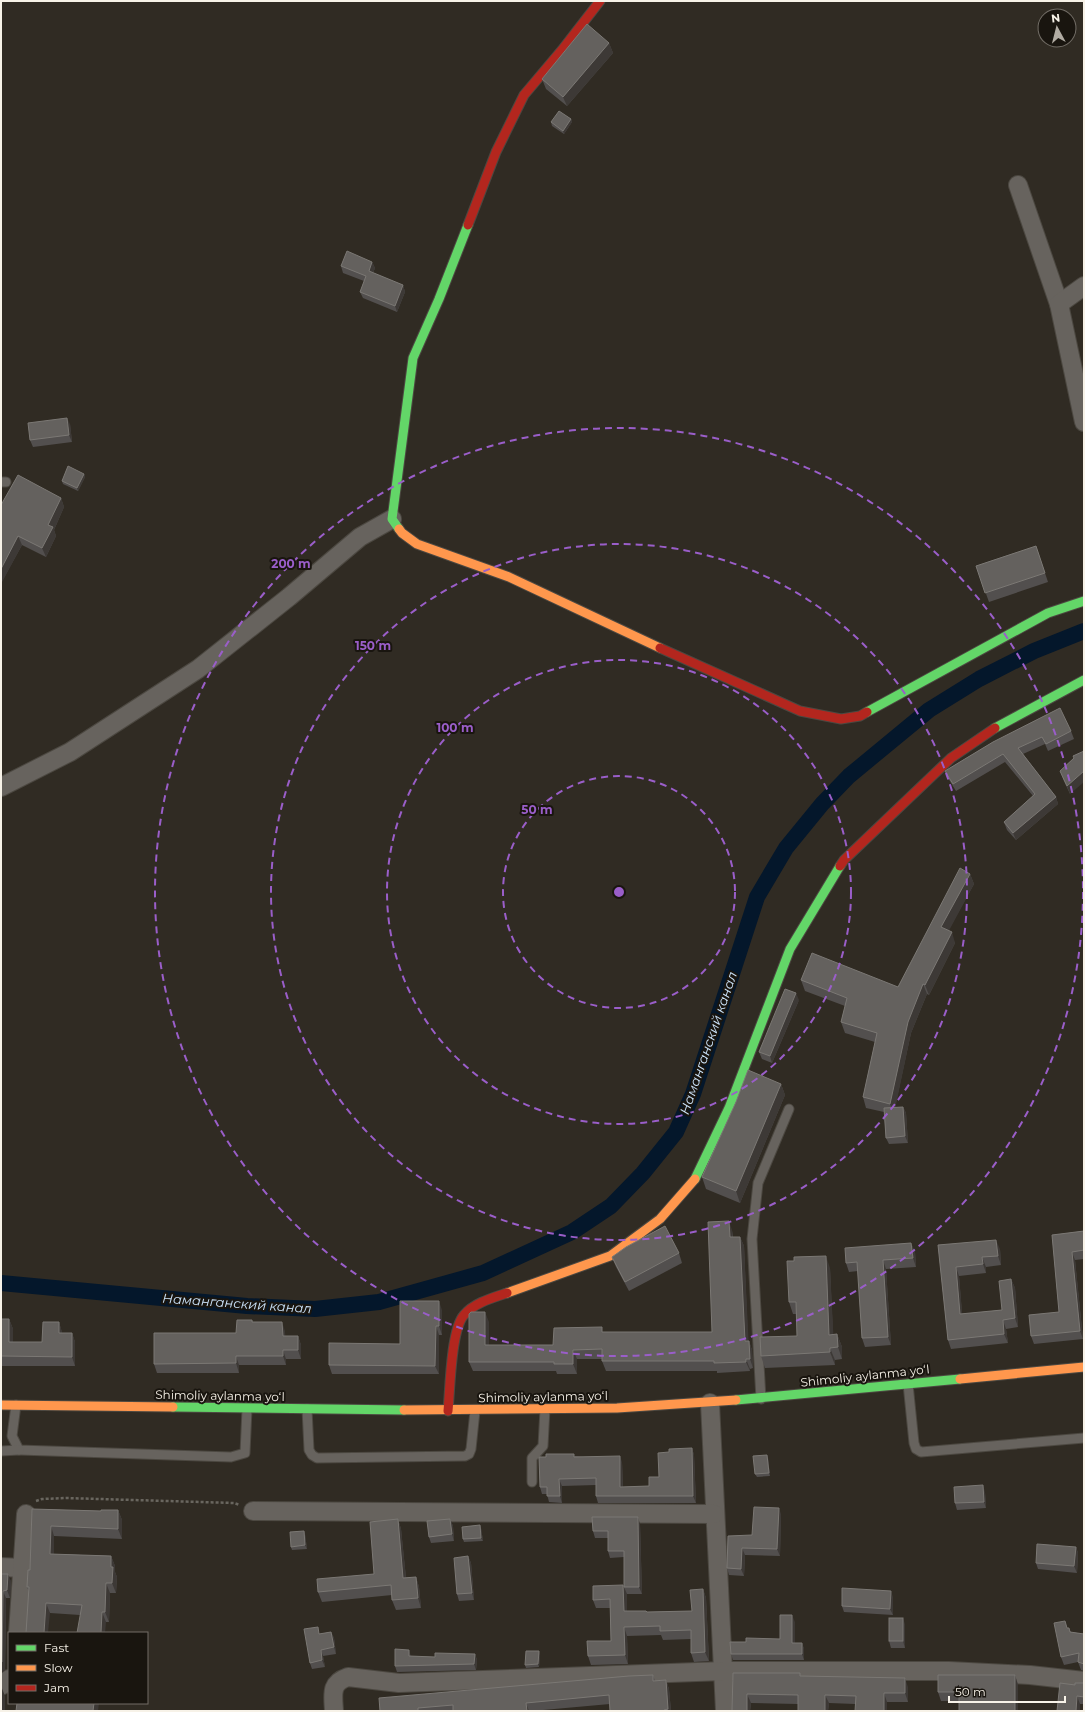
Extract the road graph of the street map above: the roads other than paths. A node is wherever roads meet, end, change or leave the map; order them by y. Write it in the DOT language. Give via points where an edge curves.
graph roads {
  1 [pos="600,1"];
  2 [pos="1018,185"];
  3 [pos="1084,286"];
  4 [pos="1059,304"];
  5 [pos="1084,422"];
  6 [pos="392,519"];
  7 [pos="1084,601"];
  8 [pos="1084,680"];
  9 [pos="1,787"];
  10 [pos="789,1109"];
  11 [pos="1084,1367"];
  12 [pos="908,1384"];
  13 [pos="761,1398"];
  14 [pos="710,1403"];
  15 [pos="1,1404"];
  16 [pos="16,1405"];
  17 [pos="246,1408"];
  18 [pos="307,1409"];
  19 [pos="545,1409"];
  20 [pos="475,1410"];
  21 [pos="448,1411"];
  22 [pos="1084,1438"];
  23 [pos="19,1450"];
  24 [pos="1,1451"];
  25 [pos="532,1482"];
  26 [pos="253,1511"];
  27 [pos="26,1514"];
  28 [pos="714,1514"];
  29 [pos="1,1568"];
  30 [pos="22,1568"];
  31 [pos="18,1632"];
  32 [pos="724,1671"];
  33 [pos="1084,1681"];
  34 [pos="334,1711"];
  35 [pos="725,1711"];
  1 -- 6 [label="street" via="524,94 496,152 440,299 413,358"];
  2 -- 4 [label="street"];
  3 -- 4 [label="street"];
  4 -- 5 [label="street"];
  6 -- 7 [label="street" via="402,533 417,544 509,577 800,711 841,719 860,716 1048,613"];
  6 -- 9 [label="street" via="360,537 198,669 70,752"];
  8 -- 21 [label="street" via="996,727 951,758 844,860 790,949 729,1108 698,1176 660,1219 610,1256 470,1308 459,1319"];
  10 -- 13 [label="lane" via="758,1183 752,1239"];
  11 -- 12 [label="street, Shimoliy aylanma yoʻl"];
  12 -- 13 [label="street, Shimoliy aylanma yoʻl"];
  12 -- 22 [label="lane" via="914,1443 916,1449 921,1452"];
  13 -- 14 [label="street, Shimoliy aylanma yoʻl"];
  14 -- 19 [label="street, Shimoliy aylanma yoʻl"];
  14 -- 28 [label="street"];
  15 -- 16 [label="street, Shimoliy aylanma yoʻl"];
  16 -- 17 [label="street, Shimoliy aylanma yoʻl"];
  16 -- 23 [label="lane" via="12,1436"];
  17 -- 18 [label="street, Shimoliy aylanma yoʻl"];
  17 -- 23 [label="lane" via="245,1453 231,1457"];
  18 -- 20 [label="lane" via="309,1450 317,1458 465,1456 472,1449"];
  18 -- 21 [label="street, Shimoliy aylanma yoʻl"];
  19 -- 20 [label="street, Shimoliy aylanma yoʻl"];
  19 -- 25 [label="lane" via="543,1446 532,1458"];
  20 -- 21 [label="street, Shimoliy aylanma yoʻl"];
  23 -- 24 [label="lane"];
  26 -- 28 [label="street"];
  27 -- 30 [label="street"];
  28 -- 32 [label="street"];
  29 -- 30 [label="street"];
  30 -- 31 [label="street"];
  32 -- 33 [label="street" via="949,1671"];
  32 -- 34 [label="street" via="399,1683 348,1677 340,1679 332,1692"];
  32 -- 35 [label="street"];
}
